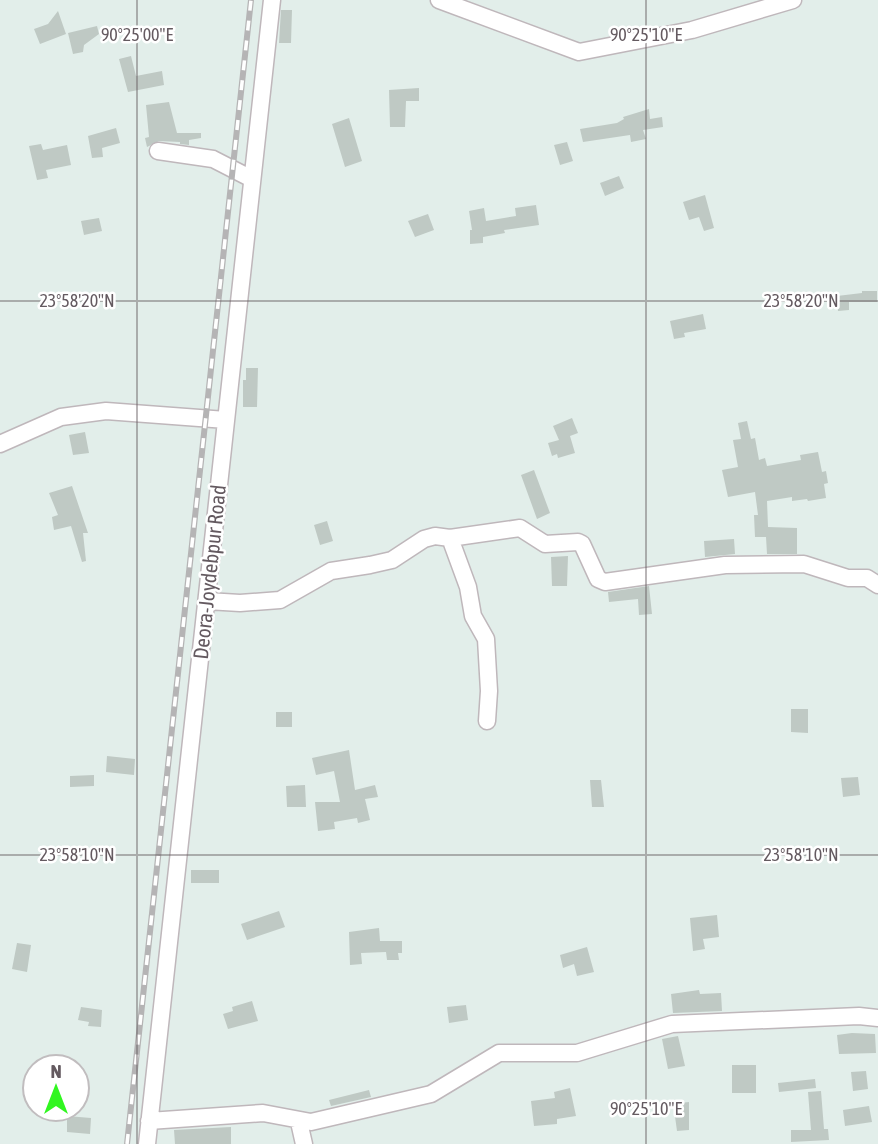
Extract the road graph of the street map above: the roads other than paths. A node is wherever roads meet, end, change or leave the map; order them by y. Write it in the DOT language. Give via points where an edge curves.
graph roads {
  1 [pos="272,0"];
  2 [pos="439,0"];
  3 [pos="793,0"];
  4 [pos="158,151"];
  5 [pos="252,179"];
  6 [pos="226,420"];
  7 [pos="0,444"];
  8 [pos="450,538"];
  9 [pos="878,585"];
  10 [pos="207,601"];
  11 [pos="487,720"];
  12 [pos="878,1018"];
  13 [pos="149,1121"];
  14 [pos="299,1122"];
  15 [pos="147,1144"];
  16 [pos="304,1144"];
  1 -- 5 [label="street, Deora-Joydebpur Road"];
  2 -- 3 [label="street" via="579,52 692,30"];
  4 -- 5 [label="street" via="213,159"];
  5 -- 6 [label="street, Deora-Joydebpur Road"];
  6 -- 7 [label="street" via="106,411 61,417"];
  6 -- 10 [label="street, Deora-Joydebpur Road"];
  8 -- 9 [label="street" via="520,528 550,545 578,542 598,579 605,582 725,565 804,565 853,579 867,578"];
  8 -- 10 [label="street" via="424,539 381,564 335,569 280,600"];
  8 -- 11 [label="street" via="473,616 486,639"];
  10 -- 13 [label="street, Deora-Joydebpur Road"];
  12 -- 14 [label="street" via="672,1024 577,1052 499,1053 431,1094"];
  13 -- 14 [label="street" via="263,1113"];
  13 -- 15 [label="street, Deora-Joydebpur Road"];
  14 -- 16 [label="street"];
}
